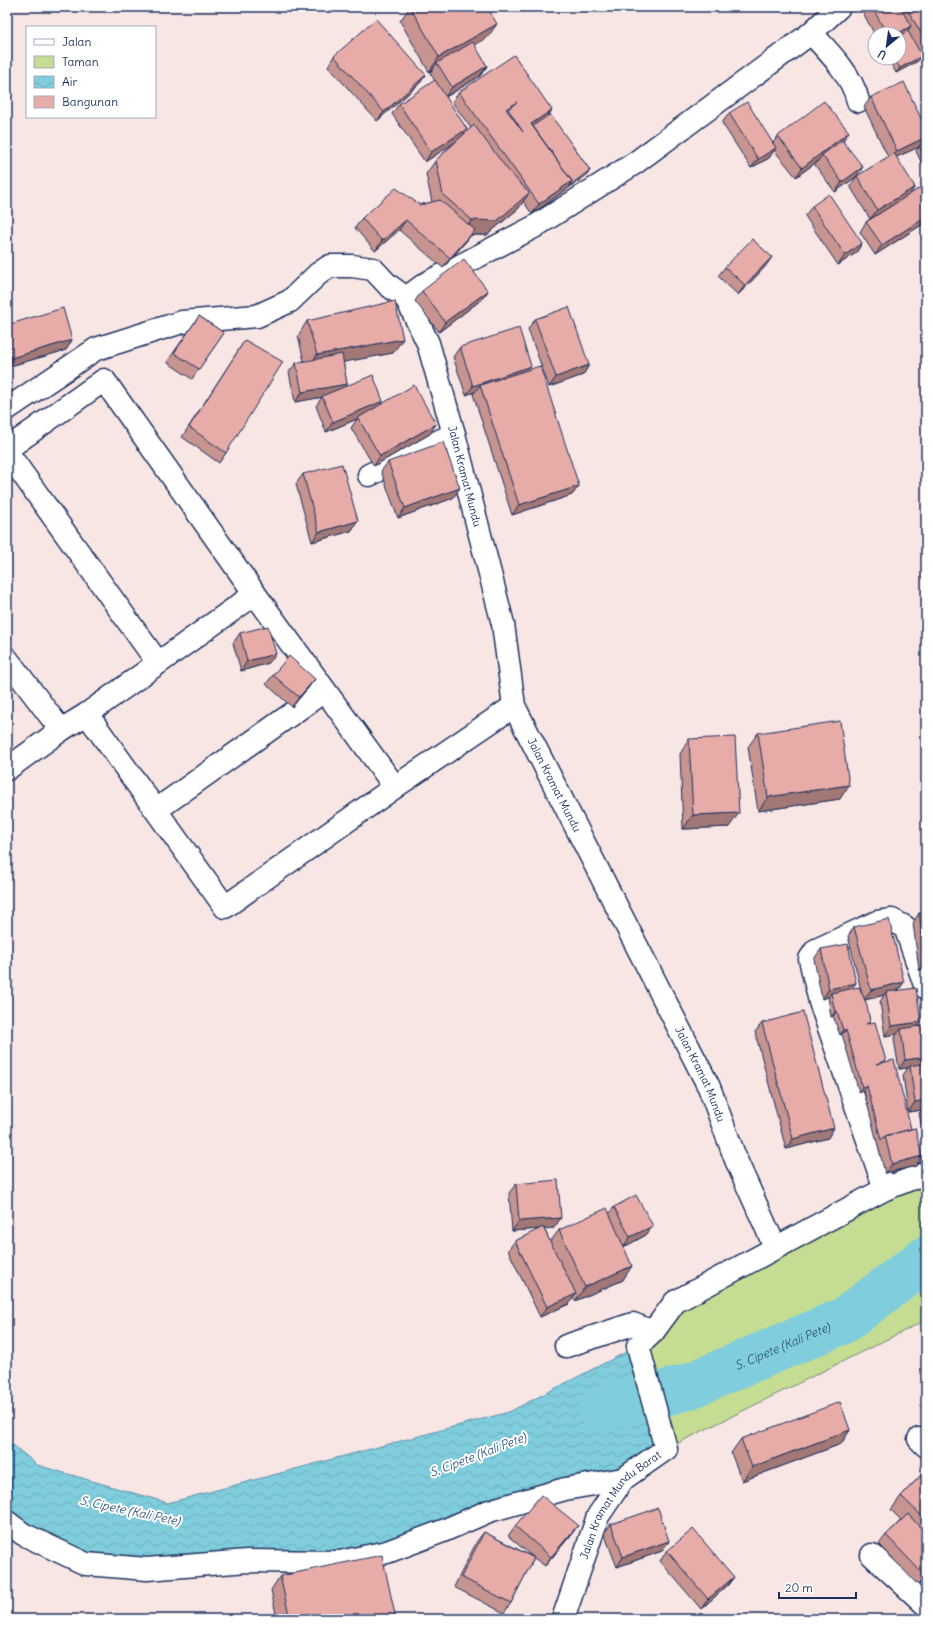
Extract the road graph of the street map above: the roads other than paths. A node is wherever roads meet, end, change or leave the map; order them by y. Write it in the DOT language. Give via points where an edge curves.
graph roads {
  1 [pos="839,7"];
  2 [pos="811,33"];
  3 [pos="858,101"];
  4 [pos="406,298"];
  5 [pos="7,409"];
  6 [pos="454,434"];
  7 [pos="7,451"];
  8 [pos="369,475"];
  9 [pos="255,594"];
  10 [pos="7,659"];
  11 [pos="158,664"];
  12 [pos="324,691"];
  13 [pos="514,706"];
  14 [pos="87,714"];
  15 [pos="61,730"];
  16 [pos="7,769"];
  17 [pos="395,787"];
  18 [pos="156,810"];
  19 [pos="926,988"];
  20 [pos="926,1174"];
  21 [pos="885,1189"];
  22 [pos="775,1247"];
  23 [pos="645,1339"];
  24 [pos="566,1346"];
  25 [pos="623,1479"];
  26 [pos="7,1522"];
  27 [pos="872,1555"];
  28 [pos="926,1605"];
  29 [pos="563,1619"];
  1 -- 2 [label="street"];
  2 -- 3 [label="street" via="846,73 855,87"];
  2 -- 4 [label="street" via="635,163 534,227 425,284"];
  4 -- 5 [label="street" via="388,285 373,269 330,266 290,300 257,316 182,322 96,349"];
  4 -- 6 [label="street, Jalan Kramat Mundu" via="428,343"];
  6 -- 8 [label="street"];
  6 -- 13 [label="street, Jalan Kramat Mundu" via="503,624"];
  7 -- 9 [label="street" via="104,380"];
  7 -- 11 [label="street"];
  9 -- 11 [label="street"];
  9 -- 12 [label="street"];
  10 -- 15 [label="street"];
  11 -- 14 [label="street"];
  12 -- 17 [label="street"];
  12 -- 18 [label="street"];
  13 -- 17 [label="street"];
  13 -- 22 [label="street, Jalan Kramat Mundu" via="709,1087 736,1160"];
  14 -- 15 [label="street"];
  14 -- 18 [label="street"];
  15 -- 16 [label="street"];
  17 -- 18 [label="street" via="226,907"];
  19 -- 21 [label="street" via="905,927 892,920 877,922 816,950 810,959 820,1002"];
  20 -- 21 [label="street"];
  21 -- 22 [label="street"];
  22 -- 23 [label="street" via="675,1302"];
  23 -- 24 [label="street" via="632,1324"];
  23 -- 25 [label="street, Jalan Kramat Mundu Barat" via="666,1449"];
  25 -- 26 [label="street" via="565,1489 489,1511 388,1552 340,1562 247,1561 147,1568 86,1564 22,1534"];
  25 -- 29 [label="street, Jalan Kramat Mundu Barat" via="598,1516"];
  27 -- 28 [label="street"];
}
